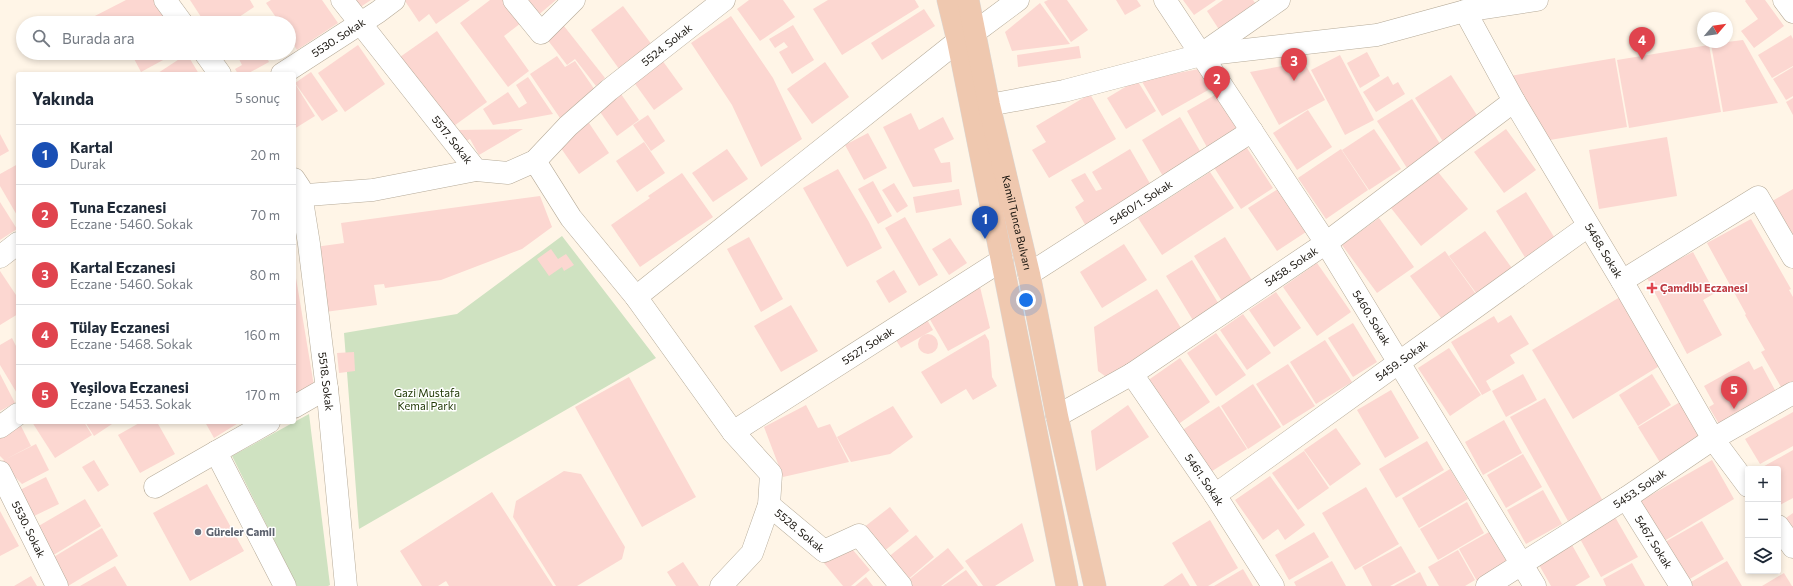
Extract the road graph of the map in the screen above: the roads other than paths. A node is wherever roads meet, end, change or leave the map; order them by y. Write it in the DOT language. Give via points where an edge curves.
graph roads {
  1 [pos="165,0"];
  2 [pos="342,0"];
  3 [pos="394,0"];
  4 [pos="514,0"];
  5 [pos="574,0"];
  6 [pos="724,0"];
  7 [pos="948,0"];
  8 [pos="968,0"];
  9 [pos="1018,0"];
  10 [pos="1165,0"];
  11 [pos="1279,0"];
  12 [pos="1536,0"];
  13 [pos="1784,0"];
  14 [pos="1465,11"];
  15 [pos="1793,12"];
  16 [pos="177,16"];
  17 [pos="359,24"];
  18 [pos="967,37"];
  19 [pos="1201,55"];
  20 [pos="210,60"];
  21 [pos="219,72"];
  22 [pos="285,72"];
  23 [pos="609,90"];
  24 [pos="1514,101"];
  25 [pos="989,105"];
  26 [pos="1252,130"];
  27 [pos="535,161"];
  28 [pos="476,170"];
  29 [pos="297,197"];
  30 [pos="1588,226"];
  31 [pos="1326,243"];
  32 [pos="16,245"];
  33 [pos="0,257"];
  34 [pos="1793,257"];
  35 [pos="1002,260"];
  36 [pos="1029,274"];
  37 [pos="1622,281"];
  38 [pos="636,297"];
  39 [pos="1399,363"];
  40 [pos="1132,374"];
  41 [pos="327,388"];
  42 [pos="1793,393"];
  43 [pos="296,406"];
  44 [pos="16,415"];
  45 [pos="1058,416"];
  46 [pos="265,424"];
  47 [pos="0,427"];
  48 [pos="734,432"];
  49 [pos="1713,439"];
  50 [pos="216,452"];
  51 [pos="0,472"];
  52 [pos="1745,482"];
  53 [pos="155,487"];
  54 [pos="1215,494"];
  55 [pos="1626,498"];
  56 [pos="769,505"];
  57 [pos="1781,530"];
  58 [pos="1793,546"];
  59 [pos="1522,564"];
  60 [pos="57,586"];
  61 [pos="285,586"];
  62 [pos="346,586"];
  63 [pos="721,586"];
  64 [pos="901,586"];
  65 [pos="1067,586"];
  66 [pos="1095,586"];
  67 [pos="1273,586"];
  68 [pos="1488,586"];
  69 [pos="1535,586"];
  70 [pos="1682,586"];
  1 -- 16 [label="street"];
  2 -- 17 [label="street, 5517. Sokak"];
  3 -- 17 [label="street, 5530. Sokak"];
  4 -- 5 [label="street" via="541,32"];
  6 -- 23 [label="street, 5524. Sokak"];
  7 -- 18 [label="main road, Kamil Tunca Bulvarı"];
  8 -- 18 [label="main road, Kamil Tunca Bulvarı"];
  9 -- 18 [label="street"];
  10 -- 19 [label="street, 5460. Sokak"];
  11 -- 19 [label="street"];
  12 -- 14 [label="street"];
  13 -- 15 [label="street"];
  14 -- 19 [label="street" via="1377,35"];
  14 -- 24 [label="street, 5468. Sokak"];
  17 -- 22 [label="street, 5530. Sokak"];
  17 -- 28 [label="street, 5517. Sokak"];
  18 -- 25 [label="main road, Kamil Tunca Bulvarı"];
  18 -- 35 [label="main road, Kamil Tunca Bulvarı"];
  18 -- 38 [label="street"];
  19 -- 25 [label="street" via="1064,91"];
  19 -- 26 [label="street, 5460. Sokak"];
  20 -- 21 [label="street"];
  23 -- 27 [label="street, 5517. Sokak" via="568,126"];
  24 -- 30 [label="street, 5468. Sokak"];
  24 -- 31 [label="street, 5458. Sokak"];
  25 -- 36 [label="main road, Kamil Tunca Bulvarı"];
  26 -- 31 [label="street, 5460. Sokak"];
  26 -- 36 [label="street, 5460/1. Sokak"];
  27 -- 28 [label="street, 5517. Sokak" via="508,173"];
  27 -- 38 [label="street" via="571,218"];
  28 -- 29 [label="street" via="373,190"];
  29 -- 41 [label="street, 5518. Sokak" via="309,244"];
  30 -- 37 [label="street, 5468. Sokak"];
  30 -- 39 [label="street, 5459. Sokak"];
  31 -- 39 [label="street, 5460. Sokak"];
  31 -- 40 [label="street, 5458. Sokak"];
  32 -- 33 [label="street"];
  34 -- 37 [label="street" via="1758,197"];
  35 -- 48 [label="street, 5527. Sokak"];
  35 -- 65 [label="main road, Kamil Tunca Bulvarı"];
  36 -- 45 [label="main road, Kamil Tunca Bulvarı"];
  37 -- 49 [label="street, 5468. Sokak"];
  38 -- 48 [label="street"];
  39 -- 54 [label="street, 5459. Sokak"];
  39 -- 59 [label="street, 5460. Sokak"];
  40 -- 45 [label="street, 5458. Sokak"];
  40 -- 54 [label="street, 5461. Sokak"];
  41 -- 43 [label="street"];
  41 -- 62 [label="street, 5518. Sokak"];
  42 -- 49 [label="street, 5453. Sokak"];
  44 -- 47 [label="street"];
  45 -- 66 [label="main road, Kamil Tunca Bulvarı"];
  46 -- 50 [label="street"];
  48 -- 56 [label="street" via="771,474"];
  49 -- 52 [label="street, 5468. Sokak"];
  49 -- 55 [label="street, 5453. Sokak"];
  50 -- 53 [label="street"];
  50 -- 61 [label="street"];
  51 -- 60 [label="street, 5530. Sokak"];
  54 -- 67 [label="street, 5461. Sokak"];
  55 -- 59 [label="street, 5453. Sokak"];
  55 -- 70 [label="street, 5467. Sokak"];
  56 -- 63 [label="street" via="752,553"];
  56 -- 64 [label="street, 5528. Sokak" via="824,551 859,535"];
  57 -- 58 [label="street"];
  59 -- 68 [label="street, 5453. Sokak"];
  59 -- 69 [label="street, 5460. Sokak"];
}
